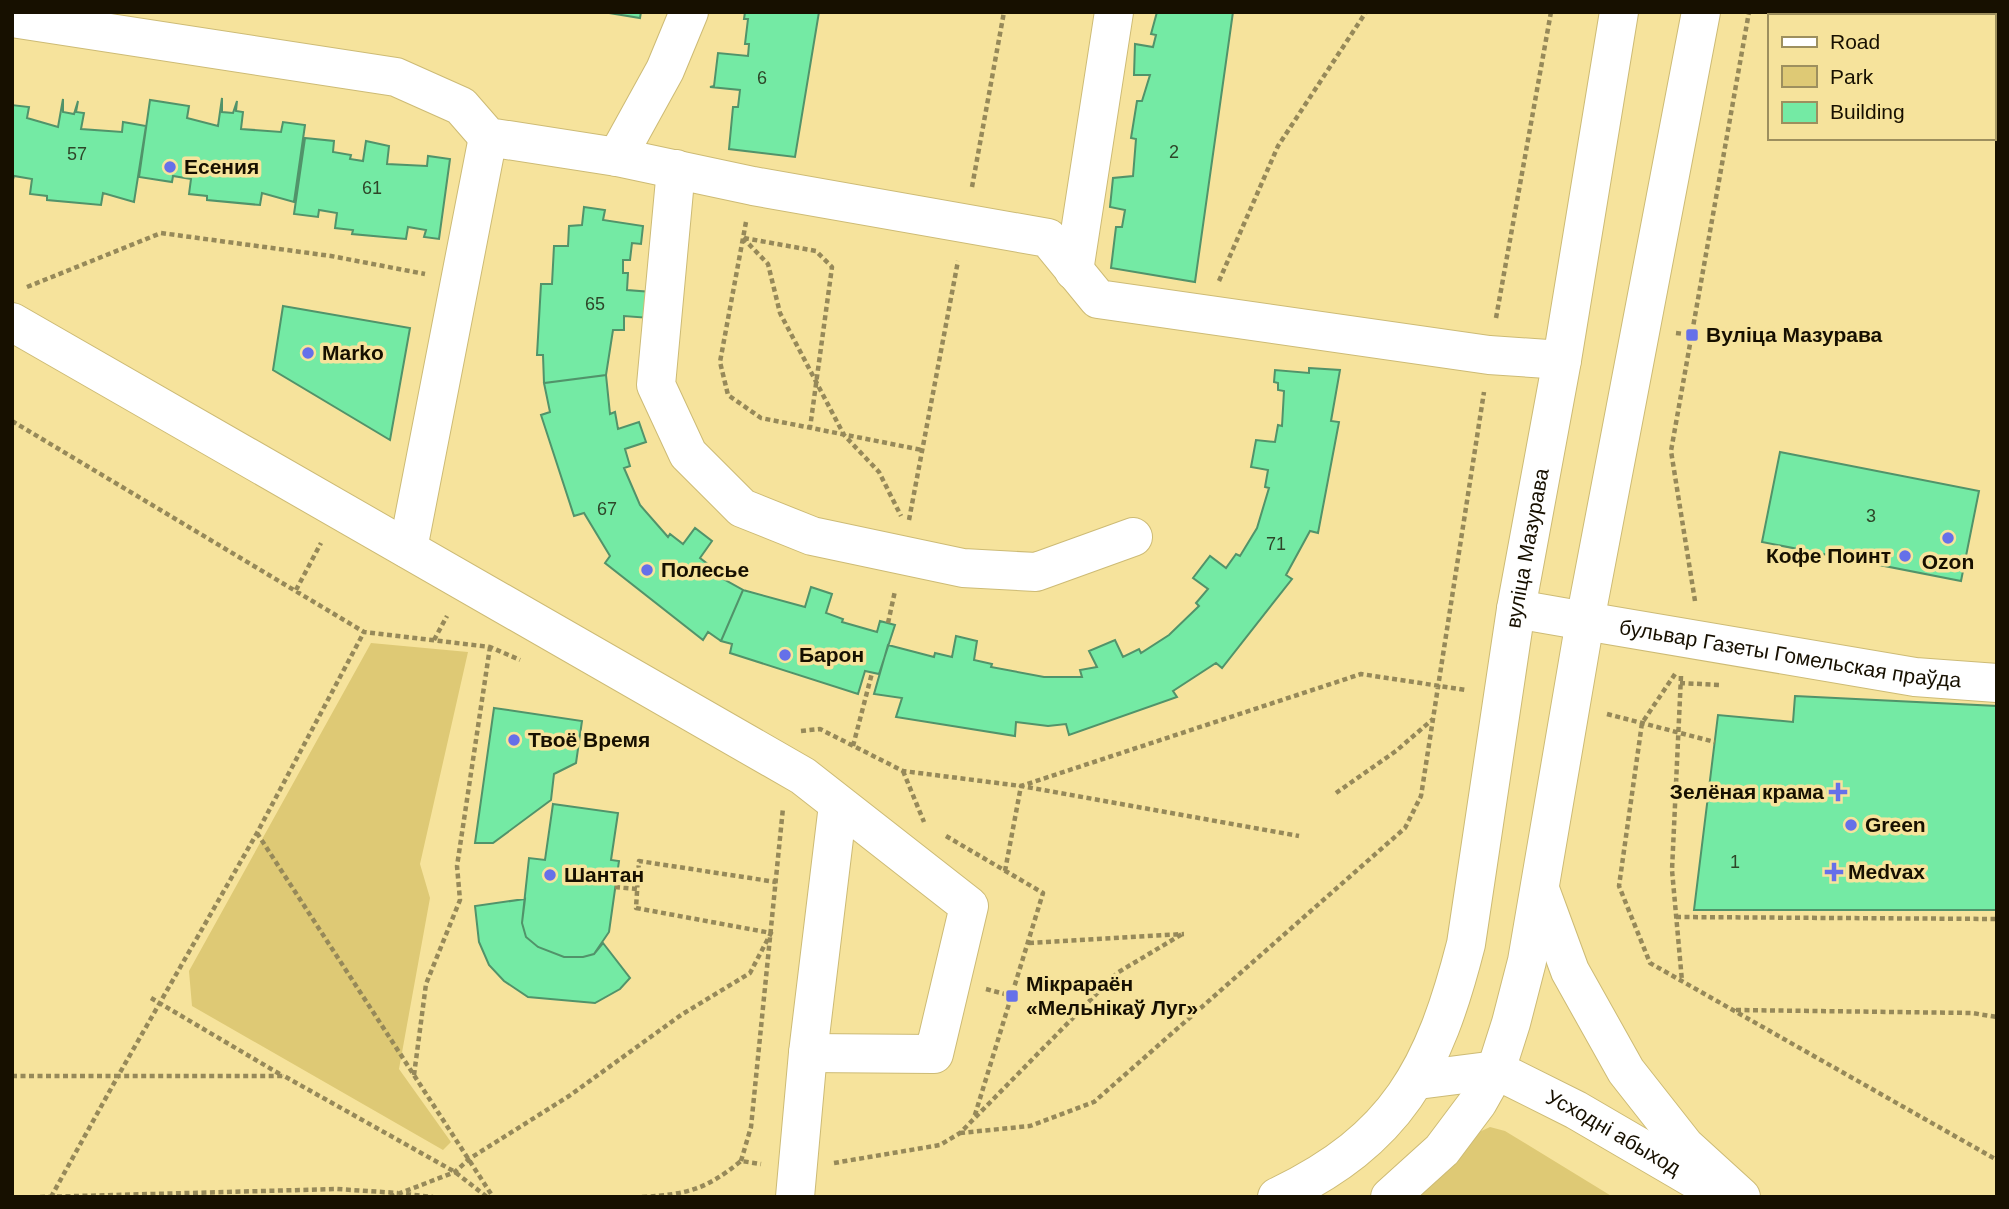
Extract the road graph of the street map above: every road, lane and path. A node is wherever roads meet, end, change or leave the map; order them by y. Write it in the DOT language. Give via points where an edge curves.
graph roads {
  1 [pos="689,12"];
  2 [pos="1004,12"];
  3 [pos="1114,12"];
  4 [pos="1366,12"];
  5 [pos="1551,12"];
  6 [pos="1619,12"];
  7 [pos="1701,12"];
  8 [pos="1749,12"];
  9 [pos="12,18"];
  10 [pos="488,137"];
  11 [pos="617,157"];
  12 [pos="676,169"];
  13 [pos="753,186"];
  14 [pos="965,221"];
  15 [pos="743,238"];
  16 [pos="1073,271"];
  17 [pos="430,275"];
  18 [pos="17,307"];
  19 [pos="1203,316"];
  20 [pos="1489,355"];
  21 [pos="1562,360"];
  22 [pos="816,386"];
  23 [pos="12,421"];
  24 [pos="810,428"];
  25 [pos="844,435"];
  26 [pos="922,450"];
  27 [pos="328,530"];
  28 [pos="1133,537"];
  29 [pos="408,549"];
  30 [pos="296,590"];
  31 [pos="452,606"];
  32 [pos="1516,608"];
  33 [pos="1694,612"];
  34 [pos="1585,621"];
  35 [pos="364,632"];
  36 [pos="435,640"];
  37 [pos="490,648"];
  38 [pos="528,663"];
  39 [pos="872,673"];
  40 [pos="1997,683"];
  41 [pos="1440,686"];
  42 [pos="1477,692"];
  43 [pos="1606,714"];
  44 [pos="1434,717"];
  45 [pos="1642,723"];
  46 [pos="793,732"];
  47 [pos="1678,732"];
  48 [pos="1715,741"];
  49 [pos="853,746"];
  50 [pos="1021,786"];
  51 [pos="1336,793"];
  52 [pos="784,800"];
  53 [pos="838,805"];
  54 [pos="257,833"];
  55 [pos="1299,836"];
  56 [pos="1004,871"];
  57 [pos="776,882"];
  58 [pos="615,887"];
  59 [pos="638,889"];
  60 [pos="1540,890"];
  61 [pos="1676,917"];
  62 [pos="1997,919"];
  63 [pos="771,933"];
  64 [pos="1029,943"];
  65 [pos="1682,982"];
  66 [pos="151,998"];
  67 [pos="158,1004"];
  68 [pos="1734,1010"];
  69 [pos="1997,1017"];
  70 [pos="808,1052"];
  71 [pos="1496,1070"];
  72 [pos="414,1075"];
  73 [pos="12,1076"];
  74 [pos="118,1076"];
  75 [pos="284,1076"];
  76 [pos="1418,1080"];
  77 [pos="960,1133"];
  78 [pos="469,1159"];
  79 [pos="1997,1160"];
  80 [pos="741,1161"];
  81 [pos="833,1163"];
  82 [pos="764,1164"];
  83 [pos="455,1172"];
  84 [pos="405,1194"];
  85 [pos="40,1197"];
  86 [pos="51,1197"];
  87 [pos="390,1197"];
  88 [pos="433,1197"];
  89 [pos="490,1197"];
  90 [pos="642,1197"];
  91 [pos="795,1197"];
  92 [pos="1277,1197"];
  93 [pos="1390,1197"];
  94 [pos="1729,1197"];
  95 [pos="1741,1197"];
  1 -- 11 [label="main road" via="665,70"];
  2 -- 14 [label="path"];
  3 -- 16 [label="main road"];
  4 -- 19 [label="path" via="1278,146"];
  5 -- 20 [label="path"];
  6 -- 21 [label="main road, вуліца Мазурава"];
  7 -- 34 [label="main road"];
  8 -- 33 [label="path" via="1671,451 1695,593"];
  9 -- 10 [label="main road" via="396,76 461,106"];
  10 -- 11 [label="main road"];
  10 -- 29 [label="main road"];
  11 -- 12 [label="main road"];
  12 -- 13 [label="main road"];
  12 -- 28 [label="main road" via="656,385 688,454 742,508 812,536 962,568 1036,572"];
  13 -- 14 [label="main road"];
  13 -- 15 [label="path"];
  14 -- 16 [label="main road" via="1048,238"];
  14 -- 26 [label="path"];
  15 -- 22 [label="path" via="768,264 780,313"];
  15 -- 22 [label="path" via="816,251 832,267"];
  15 -- 24 [label="path" via="720,362 728,395 761,418"];
  16 -- 19 [label="main road" via="1098,299"];
  17 -- 18 [label="path" via="331,256 161,233 32,284"];
  18 -- 29 [label="main road"];
  19 -- 20 [label="main road"];
  20 -- 21 [label="main road"];
  20 -- 41 [label="path"];
  21 -- 32 [label="main road, вуліца Мазурава"];
  22 -- 24 [label="path"];
  22 -- 25 [label="path"];
  23 -- 30 [label="path"];
  24 -- 25 [label="path"];
  25 -- 26 [label="path"];
  25 -- 26 [label="path" via="879,472 907,529"];
  27 -- 30 [label="path"];
  29 -- 53 [label="main road" via="803,776"];
  30 -- 35 [label="path"];
  31 -- 36 [label="path"];
  32 -- 34 [label="main road, бульвар Газеты Гомельская праўда"];
  32 -- 76 [label="main road, вуліца Мазурава" via="1466,944 1453,995"];
  34 -- 40 [label="main road, бульвар Газеты Гомельская праўда" via="1915,677"];
  34 -- 60 [label="main road"];
  35 -- 36 [label="path"];
  35 -- 54 [label="path"];
  36 -- 37 [label="path"];
  37 -- 38 [label="path"];
  37 -- 72 [label="path" via="457,866 460,900 426,985"];
  39 -- 49 [label="path"];
  41 -- 42 [label="path"];
  41 -- 44 [label="path"];
  41 -- 50 [label="path" via="1361,674"];
  43 -- 45 [label="path"];
  44 -- 51 [label="path" via="1396,751"];
  44 -- 77 [label="path" via="1421,796 1405,828 1214,998 1094,1102 1030,1126"];
  45 -- 47 [label="path"];
  45 -- 47 [label="path" via="1681,664"];
  45 -- 65 [label="path" via="1619,886 1650,963"];
  46 -- 49 [label="path" via="820,729"];
  47 -- 48 [label="path"];
  47 -- 61 [label="path" via="1672,870"];
  49 -- 50 [label="path" via="903,771"];
  50 -- 55 [label="path"];
  50 -- 56 [label="path"];
  52 -- 57 [label="path"];
  53 -- 70 [label="main road"];
  53 -- 70 [label="main road" via="969,906 934,1054"];
  54 -- 67 [label="path"];
  54 -- 72 [label="path"];
  57 -- 59 [label="path" via="639,861"];
  57 -- 63 [label="path"];
  58 -- 59 [label="path"];
  59 -- 63 [label="path" via="636,908"];
  60 -- 71 [label="main road" via="1527,961"];
  60 -- 95 [label="main road" via="1570,971 1626,1071 1685,1146"];
  61 -- 62 [label="path"];
  61 -- 65 [label="path"];
  63 -- 78 [label="path" via="750,973"];
  63 -- 80 [label="path" via="751,1127"];
  64 -- 77 [label="path" via="1185,933 1117,973"];
  65 -- 68 [label="path"];
  66 -- 67 [label="path"];
  67 -- 74 [label="path"];
  67 -- 75 [label="path"];
  68 -- 69 [label="path"];
  68 -- 79 [label="path"];
  70 -- 91 [label="main road"];
  71 -- 76 [label="main road"];
  71 -- 93 [label="main road" via="1450,1140"];
  71 -- 94 [label="main road, Усходні абыход"];
  72 -- 78 [label="path"];
  73 -- 74 [label="path"];
  74 -- 75 [label="path"];
  74 -- 86 [label="path"];
  75 -- 83 [label="path"];
  76 -- 92 [label="main road, вуліца Мазурава" via="1355,1150"];
  77 -- 81 [label="path" via="940,1145"];
  78 -- 83 [label="path"];
  78 -- 89 [label="path"];
  80 -- 82 [label="path"];
  80 -- 90 [label="path" via="713,1184 674,1195"];
  83 -- 84 [label="path"];
  83 -- 89 [label="path"];
  84 -- 86 [label="path" via="337,1189"];
  84 -- 87 [label="path"];
  84 -- 88 [label="path"];
  85 -- 86 [label="path"];
}
